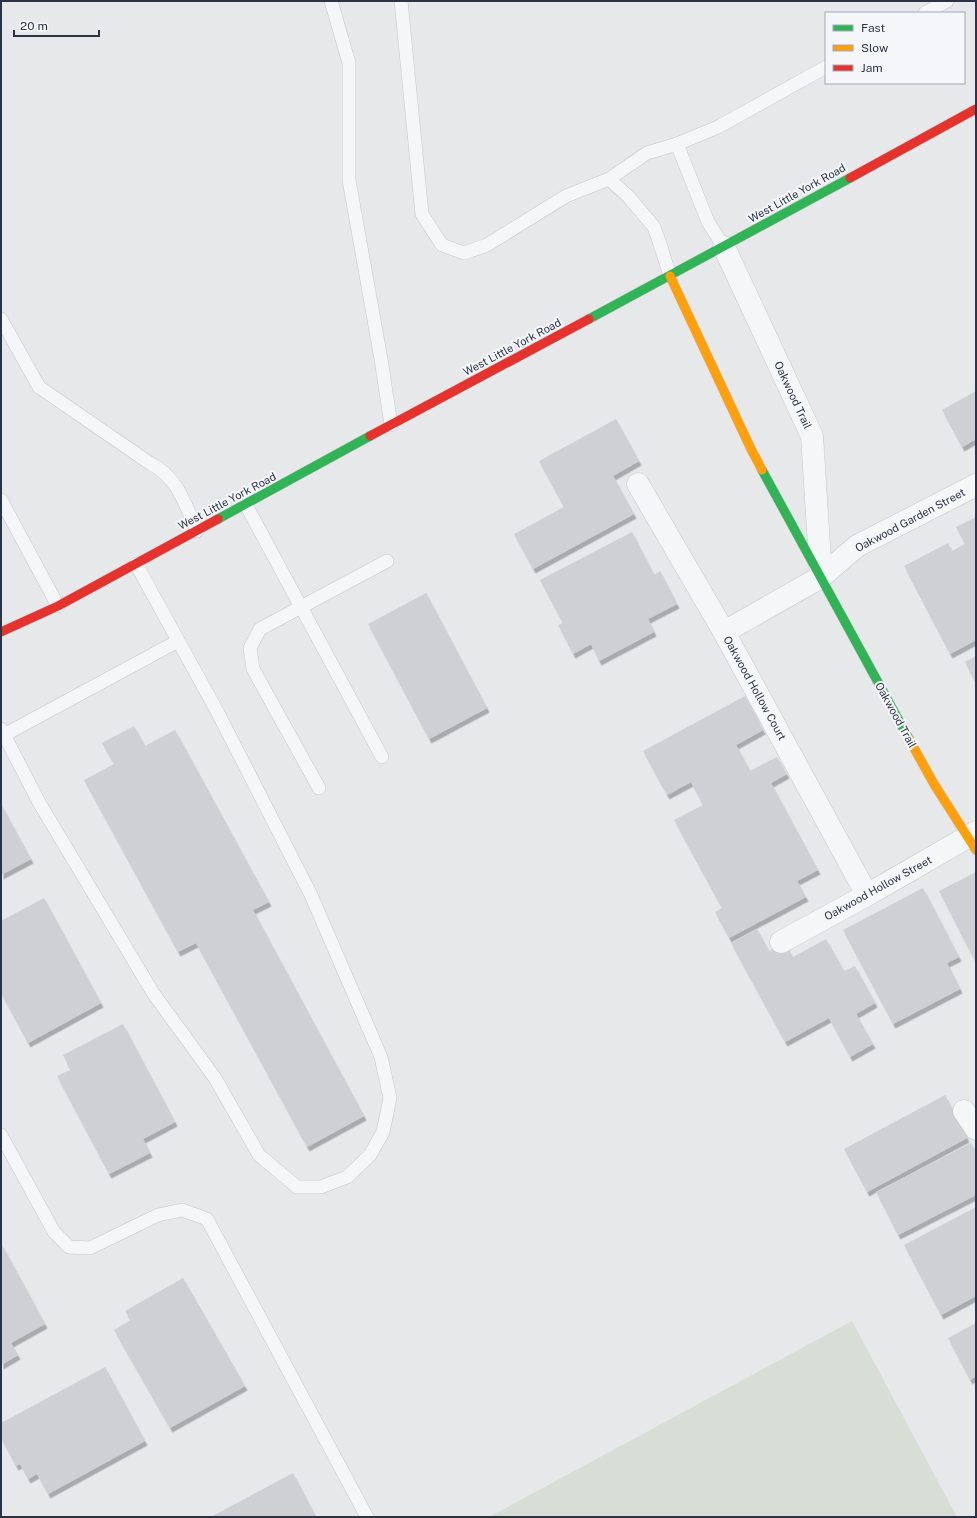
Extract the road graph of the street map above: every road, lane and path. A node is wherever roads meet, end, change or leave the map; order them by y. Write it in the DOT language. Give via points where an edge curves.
graph roads {
  1 [pos="331,1"];
  2 [pos="401,1"];
  3 [pos="947,1"];
  4 [pos="927,12"];
  5 [pos="825,68"];
  6 [pos="976,109"];
  7 [pos="677,144"];
  8 [pos="609,179"];
  9 [pos="724,247"];
  10 [pos="670,276"];
  11 [pos="1,319"];
  12 [pos="391,425"];
  13 [pos="638,484"];
  14 [pos="976,485"];
  15 [pos="1,500"];
  16 [pos="246,505"];
  17 [pos="197,531"];
  18 [pos="387,561"];
  19 [pos="136,564"];
  20 [pos="820,577"];
  21 [pos="58,606"];
  22 [pos="300,606"];
  23 [pos="1,632"];
  24 [pos="724,632"];
  25 [pos="178,641"];
  26 [pos="1,642"];
  27 [pos="3,732"];
  28 [pos="382,757"];
  29 [pos="319,788"];
  30 [pos="973,840"];
  31 [pos="867,895"];
  32 [pos="780,942"];
  33 [pos="964,1111"];
  34 [pos="976,1129"];
  35 [pos="1,1135"];
  36 [pos="367,1517"];
  1 -- 12 [label="lane" via="349,63 349,180"];
  2 -- 8 [label="lane" via="422,214 442,245 464,252 487,244 566,196"];
  3 -- 4 [label="lane"];
  5 -- 7 [label="lane" via="718,127"];
  6 -- 9 [label="main road, West Little York Road"];
  7 -- 8 [label="lane" via="647,153"];
  7 -- 9 [label="lane" via="708,222"];
  8 -- 10 [label="lane" via="628,196 654,227"];
  9 -- 10 [label="main road, West Little York Road"];
  9 -- 20 [label="street, Oakwood Trail" via="812,436"];
  10 -- 12 [label="main road, West Little York Road"];
  10 -- 20 [label="main road, Oakwood Trail" via="751,449"];
  11 -- 17 [label="lane" via="39,387 151,464 161,468 175,484"];
  12 -- 16 [label="main road, West Little York Road"];
  13 -- 24 [label="street, Oakwood Hollow Court"];
  14 -- 20 [label="street, Oakwood Garden Street" via="857,546"];
  15 -- 21 [label="lane"];
  16 -- 17 [label="main road, West Little York Road"];
  16 -- 22 [label="lane"];
  17 -- 19 [label="main road, West Little York Road"];
  18 -- 22 [label="lane"];
  19 -- 21 [label="main road, West Little York Road"];
  19 -- 25 [label="lane"];
  20 -- 24 [label="street, Oakwood Garden Street"];
  20 -- 30 [label="main road, Oakwood Trail" via="934,784"];
  21 -- 23 [label="main road, West Little York Road"];
  21 -- 26 [label="main road, West Little York Road"];
  22 -- 28 [label="lane"];
  22 -- 29 [label="lane" via="260,629 250,648 253,669"];
  24 -- 31 [label="street, Oakwood Hollow Court"];
  25 -- 27 [label="lane"];
  25 -- 27 [label="lane" via="218,713 311,895 382,1056 390,1098 383,1132 370,1155 347,1177 321,1187 297,1187 259,1155 215,1078 153,993 40,804"];
  30 -- 31 [label="street, Oakwood Hollow Street"];
  31 -- 32 [label="street, Oakwood Hollow Street"];
  33 -- 34 [label="street"];
  35 -- 36 [label="lane" via="54,1232 69,1247 90,1248 158,1215 182,1210 207,1219"];
}
